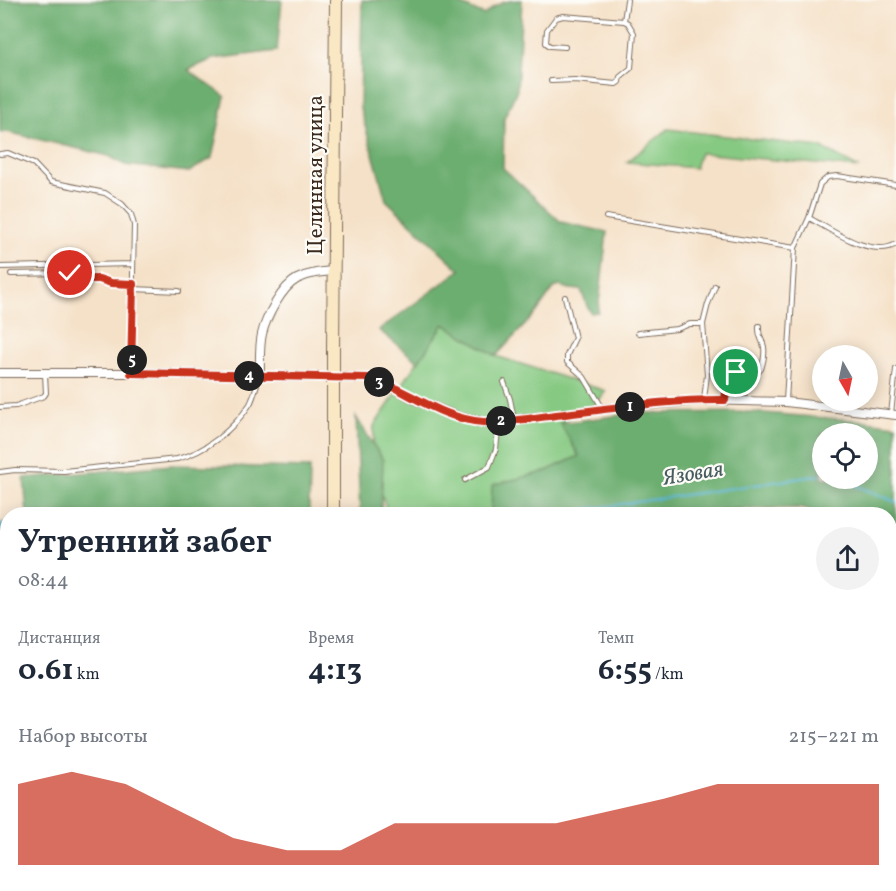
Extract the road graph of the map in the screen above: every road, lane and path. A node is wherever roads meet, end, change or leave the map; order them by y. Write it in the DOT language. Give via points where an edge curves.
graph roads {
  1 [pos="336,0"];
  2 [pos="627,0"];
  3 [pos="624,21"];
  4 [pos="565,47"];
  5 [pos="551,81"];
  6 [pos="0,154"];
  7 [pos="896,185"];
  8 [pos="606,217"];
  9 [pos="809,218"];
  10 [pos="896,244"];
  11 [pos="795,248"];
  12 [pos="133,264"];
  13 [pos="0,267"];
  14 [pos="334,271"];
  15 [pos="11,274"];
  16 [pos="133,286"];
  17 [pos="715,286"];
  18 [pos="180,291"];
  19 [pos="565,297"];
  20 [pos="703,324"];
  21 [pos="759,326"];
  22 [pos="638,333"];
  23 [pos="896,369"];
  24 [pos="0,373"];
  25 [pos="45,373"];
  26 [pos="131,373"];
  27 [pos="260,376"];
  28 [pos="504,382"];
  29 [pos="704,400"];
  30 [pos="725,400"];
  31 [pos="786,402"];
  32 [pos="0,407"];
  33 [pos="603,409"];
  34 [pos="894,415"];
  35 [pos="514,420"];
  36 [pos="499,421"];
  37 [pos="0,472"];
  38 [pos="465,480"];
  39 [pos="333,507"];
  1 -- 14 [label="main road, Целинная улица"];
  2 -- 3 [label="lane"];
  3 -- 4 [label="lane" via="556,18 547,30 546,43"];
  3 -- 5 [label="lane" via="633,33 633,45 631,68 620,82"];
  6 -- 12 [label="lane" via="8,153 34,164 51,182 105,193 122,204 134,225"];
  7 -- 9 [label="lane" via="828,177 820,184"];
  8 -- 11 [label="lane"];
  9 -- 10 [label="lane" via="874,248"];
  9 -- 11 [label="lane"];
  11 -- 31 [label="lane"];
  12 -- 13 [label="lane"];
  12 -- 16 [label="lane"];
  14 -- 27 [label="street" via="296,279 281,295 262,334"];
  14 -- 39 [label="main road, Целинная улица, bridge"];
  15 -- 16 [label="lane" via="67,273 78,279"];
  16 -- 18 [label="lane"];
  16 -- 26 [label="lane"];
  17 -- 20 [label="lane"];
  19 -- 33 [label="lane" via="575,338 567,362 584,377"];
  20 -- 22 [label="lane"];
  20 -- 29 [label="lane" via="707,375"];
  21 -- 30 [label="lane" via="764,347 761,369 757,373 728,374"];
  23 -- 34 [label="lane"];
  24 -- 25 [label="street"];
  25 -- 26 [label="street"];
  25 -- 32 [label="lane" via="44,396"];
  26 -- 27 [label="street"];
  27 -- 36 [label="street" via="368,378 459,417"];
  27 -- 37 [label="lane" via="251,402 234,424 190,456 64,471"];
  28 -- 35 [label="lane"];
  29 -- 30 [label="street"];
  29 -- 33 [label="street"];
  30 -- 31 [label="street"];
  31 -- 34 [label="street"];
  33 -- 35 [label="street"];
  35 -- 36 [label="street"];
  36 -- 38 [label="lane" via="496,449 489,467"];
}
